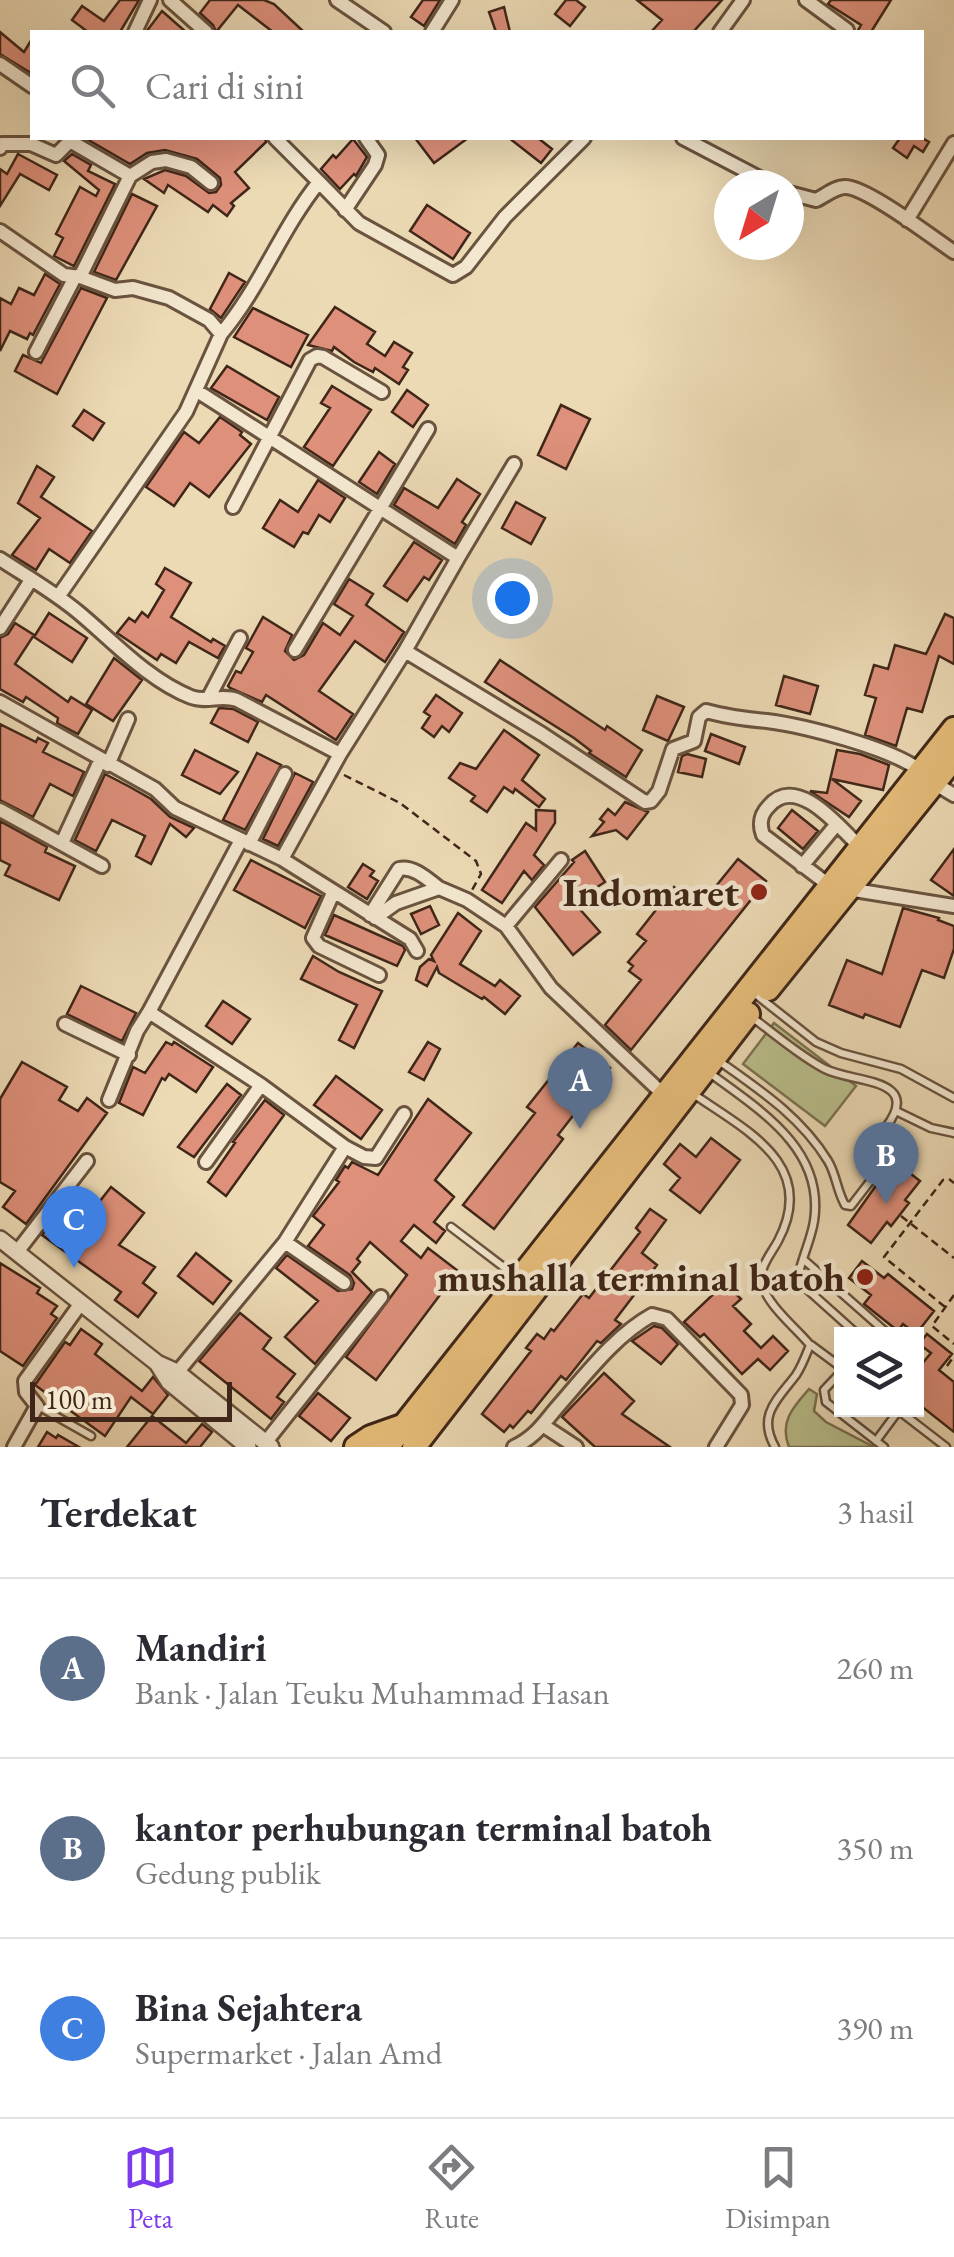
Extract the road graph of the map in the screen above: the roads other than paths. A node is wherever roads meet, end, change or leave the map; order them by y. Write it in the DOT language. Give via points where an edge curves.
graph roads {
  1 [pos="150,0"];
  2 [pos="170,0"];
  3 [pos="337,0"];
  4 [pos="452,0"];
  5 [pos="743,0"];
  6 [pos="806,0"];
  7 [pos="135,30"];
  8 [pos="204,30"];
  9 [pos="381,30"];
  10 [pos="433,30"];
  11 [pos="721,30"];
  12 [pos="847,30"];
  13 [pos="0,64"];
  14 [pos="30,85"];
  15 [pos="69,140"];
  16 [pos="72,140"];
  17 [pos="276,140"];
  18 [pos="367,140"];
  19 [pos="582,140"];
  20 [pos="687,140"];
  21 [pos="954,143"];
  22 [pos="0,148"];
  23 [pos="744,170"];
  24 [pos="130,176"];
  25 [pos="319,182"];
  26 [pos="212,184"];
  27 [pos="804,197"];
  28 [pos="345,210"];
  29 [pos="907,220"];
  30 [pos="0,231"];
  31 [pos="954,252"];
  32 [pos="77,277"];
  33 [pos="221,334"];
  34 [pos="36,352"];
  35 [pos="197,391"];
  36 [pos="382,392"];
  37 [pos="428,430"];
  38 [pos="268,438"];
  39 [pos="514,464"];
  40 [pos="233,507"];
  41 [pos="380,510"];
  42 [pos="458,558"];
  43 [pos="0,559"];
  44 [pos="31,580"];
  45 [pos="58,597"];
  46 [pos="0,628"];
  47 [pos="240,638"];
  48 [pos="295,650"];
  49 [pos="405,650"];
  50 [pos="208,699"];
  51 [pos="0,702"];
  52 [pos="128,720"];
  53 [pos="954,729"];
  54 [pos="340,754"];
  55 [pos="954,758"];
  56 [pos="104,763"];
  57 [pos="284,774"];
  58 [pos="936,783"];
  59 [pos="0,810"];
  60 [pos="836,825"];
  61 [pos="245,842"];
  62 [pos="62,843"];
  63 [pos="860,847"];
  64 [pos="282,858"];
  65 [pos="560,860"];
  66 [pos="102,866"];
  67 [pos="802,866"];
  68 [pos="839,887"];
  69 [pos="439,888"];
  70 [pos="333,893"];
  71 [pos="954,906"];
  72 [pos="373,917"];
  73 [pos="506,926"];
  74 [pos="417,950"];
  75 [pos="379,975"];
  76 [pos="749,1001"];
  77 [pos="149,1012"];
  78 [pos="65,1024"];
  79 [pos="129,1055"];
  80 [pos="704,1059"];
  81 [pos="262,1084"];
  82 [pos="677,1089"];
  83 [pos="954,1098"];
  84 [pos="109,1100"];
  85 [pos="898,1112"];
  86 [pos="404,1114"];
  87 [pos="954,1133"];
  88 [pos="345,1147"];
  89 [pos="87,1160"];
  90 [pos="206,1162"];
  91 [pos="451,1227"];
  92 [pos="0,1239"];
  93 [pos="285,1242"];
  94 [pos="17,1252"];
  95 [pos="804,1259"];
  96 [pos="519,1278"];
  97 [pos="344,1283"];
  98 [pos="381,1297"];
  99 [pos="81,1303"];
  100 [pos="849,1327"];
  101 [pos="880,1327"];
  102 [pos="810,1345"];
  103 [pos="834,1363"];
  104 [pos="173,1377"];
  105 [pos="834,1378"];
  106 [pos="37,1406"];
  107 [pos="834,1408"];
  108 [pos="846,1417"];
  109 [pos="893,1417"];
  110 [pos="907,1417"];
  111 [pos="544,1426"];
  112 [pos="91,1436"];
  113 [pos="417,1437"];
  114 [pos="876,1441"];
  115 [pos="268,1445"];
  116 [pos="14,1447"];
  117 [pos="248,1447"];
  118 [pos="356,1447"];
  119 [pos="387,1447"];
  120 [pos="514,1447"];
  121 [pos="576,1447"];
  122 [pos="716,1447"];
  123 [pos="775,1447"];
  124 [pos="884,1447"];
  125 [pos="946,1447"];
  1 -- 7 [label="street"];
  2 -- 8 [label="street"];
  3 -- 9 [label="street"];
  4 -- 10 [label="street"];
  5 -- 11 [label="street"];
  6 -- 12 [label="street"];
  13 -- 14 [label="street"];
  15 -- 22 [label="street" via="56,155 31,144"];
  16 -- 24 [label="street"];
  17 -- 25 [label="street"];
  18 -- 28 [label="street" via="378,155"];
  19 -- 28 [label="street" via="517,203 461,273 444,272"];
  20 -- 23 [label="street"];
  21 -- 29 [label="street"];
  24 -- 26 [label="street" via="166,160 191,167"];
  24 -- 32 [label="street"];
  25 -- 28 [label="street"];
  25 -- 33 [label="street"];
  27 -- 29 [label="street" via="816,200 852,188"];
  29 -- 31 [label="street"];
  30 -- 32 [label="street" via="54,270"];
  32 -- 33 [label="street" via="169,298"];
  32 -- 34 [label="street"];
  33 -- 35 [label="street"];
  35 -- 38 [label="street"];
  35 -- 45 [label="street"];
  36 -- 38 [label="street" via="317,356"];
  37 -- 41 [label="street"];
  38 -- 40 [label="street"];
  38 -- 41 [label="street"];
  39 -- 42 [label="street"];
  41 -- 42 [label="street"];
  41 -- 48 [label="street"];
  42 -- 49 [label="street"];
  43 -- 44 [label="street"];
  44 -- 45 [label="street"];
  44 -- 46 [label="street"];
  45 -- 50 [label="street" via="164,681"];
  47 -- 50 [label="street"];
  49 -- 54 [label="street"];
  49 -- 58 [label="street" via="645,802 659,792 673,749 694,742 706,711 891,752"];
  50 -- 54 [label="street" via="237,700"];
  51 -- 56 [label="street"];
  52 -- 56 [label="street"];
  53 -- 58 [label="highway"];
  54 -- 64 [label="street"];
  55 -- 58 [label="highway"];
  56 -- 61 [label="street"];
  56 -- 62 [label="street"];
  57 -- 61 [label="street"];
  58 -- 63 [label="highway"];
  58 -- 68 [label="highway"];
  59 -- 62 [label="street"];
  60 -- 63 [label="street"];
  60 -- 67 [label="street"];
  60 -- 67 [label="street" via="801,797 780,796 769,804 761,818 764,835"];
  61 -- 64 [label="street"];
  61 -- 77 [label="street"];
  62 -- 66 [label="street"];
  63 -- 68 [label="highway"];
  64 -- 70 [label="street"];
  65 -- 73 [label="street"];
  67 -- 68 [label="street"];
  68 -- 71 [label="street"];
  68 -- 76 [label="highway"];
  69 -- 72 [label="street"];
  69 -- 72 [label="street" via="418,873 398,870"];
  69 -- 73 [label="street"];
  70 -- 72 [label="street"];
  70 -- 75 [label="street" via="313,938"];
  72 -- 74 [label="street"];
  73 -- 82 [label="street" via="551,988"];
  76 -- 80 [label="highway"];
  76 -- 83 [label="lane" via="816,1042 901,1069"];
  76 -- 85 [label="lane" via="830,1072 872,1079 889,1090"];
  77 -- 79 [label="street"];
  77 -- 81 [label="street"];
  78 -- 79 [label="street"];
  79 -- 84 [label="street"];
  80 -- 82 [label="highway"];
  80 -- 85 [label="lane" via="780,1104 806,1130 831,1165 847,1206 896,1148 886,1128"];
  80 -- 95 [label="lane" via="786,1132 813,1178 814,1221"];
  81 -- 88 [label="street"];
  81 -- 90 [label="street"];
  82 -- 96 [label="highway"];
  82 -- 102 [label="lane" via="754,1136 785,1171 790,1205 761,1279"];
  82 -- 113 [label="highway"];
  85 -- 87 [label="lane"];
  86 -- 88 [label="street" via="376,1158"];
  88 -- 93 [label="street"];
  89 -- 94 [label="street"];
  91 -- 96 [label="lane"];
  92 -- 94 [label="street"];
  93 -- 97 [label="street"];
  93 -- 104 [label="street"];
  94 -- 99 [label="street"];
  95 -- 100 [label="lane" via="800,1282"];
  95 -- 101 [label="lane"];
  96 -- 113 [label="highway"];
  98 -- 115 [label="street"];
  99 -- 104 [label="street"];
  99 -- 106 [label="street" via="25,1381"];
  102 -- 103 [label="lane"];
  102 -- 123 [label="lane" via="767,1416"];
  104 -- 115 [label="street"];
  104 -- 117 [label="street"];
  105 -- 107 [label="lane" via="824,1400"];
  106 -- 112 [label="lane"];
  106 -- 116 [label="street"];
  108 -- 114 [label="lane"];
  109 -- 114 [label="lane"];
  110 -- 125 [label="lane"];
  111 -- 120 [label="street"];
  111 -- 121 [label="street"];
  111 -- 122 [label="street" via="613,1346 652,1315 667,1319 741,1395 742,1405"];
  113 -- 118 [label="highway" via="371,1437"];
  113 -- 119 [label="highway"];
  114 -- 124 [label="lane"];
}
